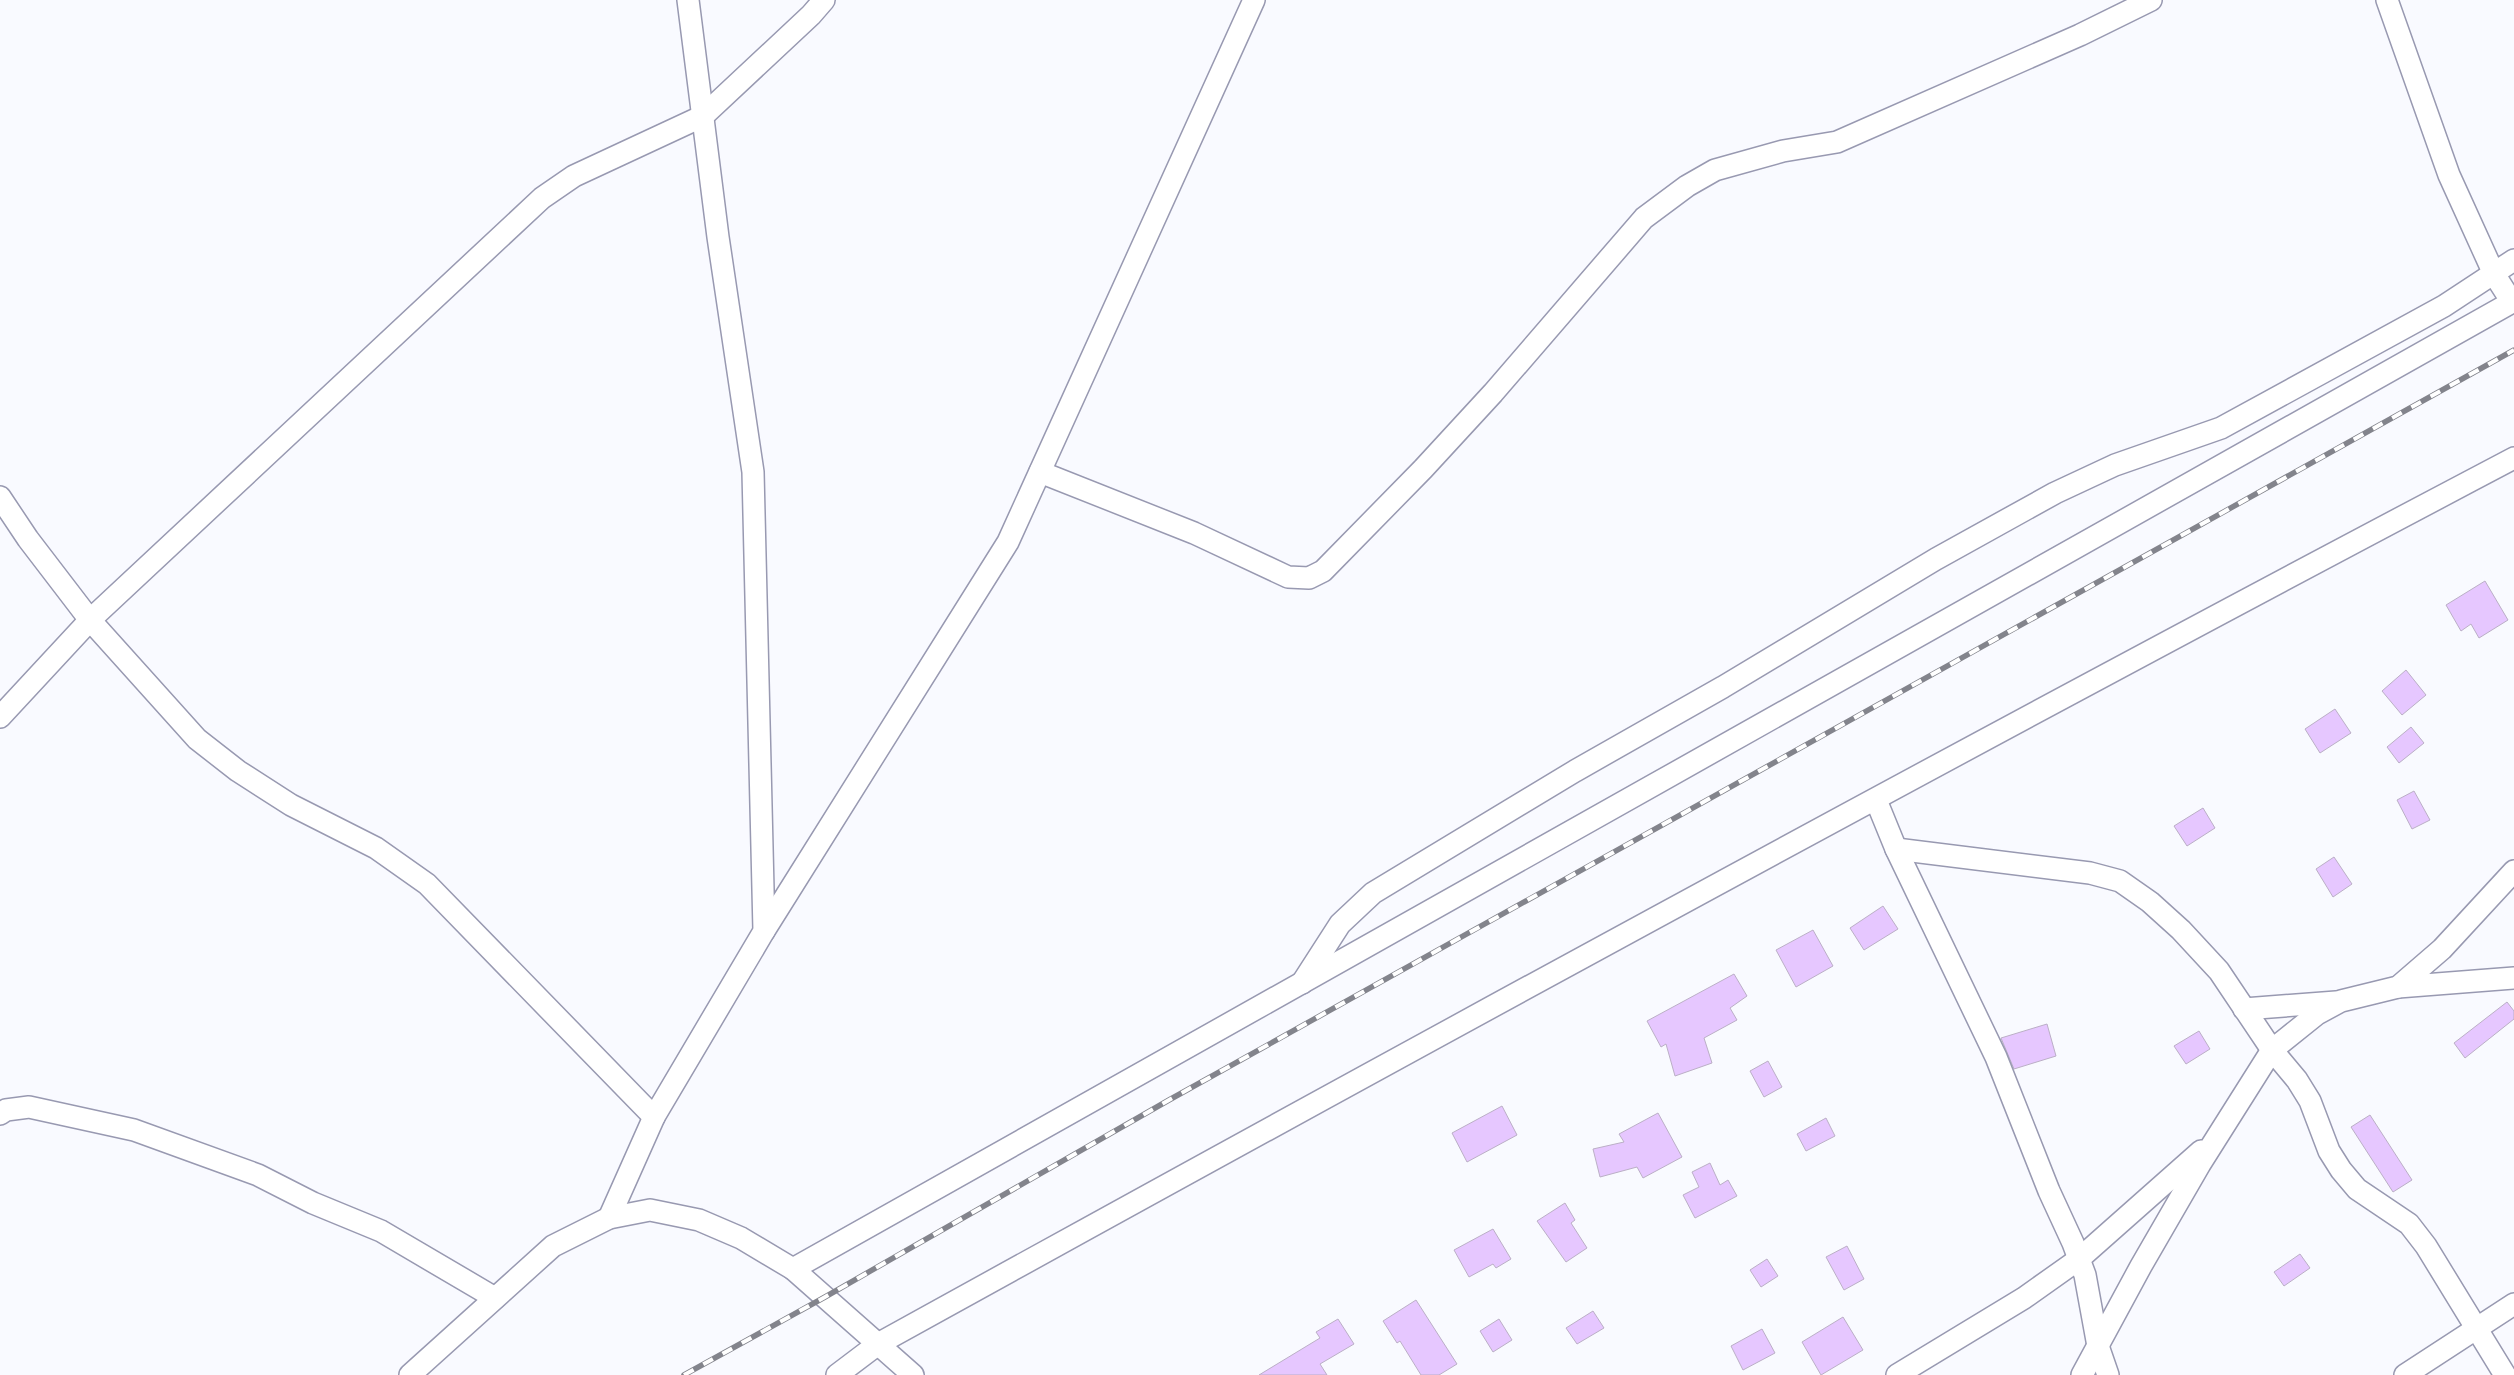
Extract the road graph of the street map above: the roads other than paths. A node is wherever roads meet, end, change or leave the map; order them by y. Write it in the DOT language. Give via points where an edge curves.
graph roads {
  1 [pos="688,0"];
  2 [pos="824,0"];
  3 [pos="1254,0"];
  4 [pos="2150,0"];
  5 [pos="2387,0"];
  6 [pos="703,116"];
  7 [pos="2514,260"];
  8 [pos="2494,274"];
  9 [pos="2513,301"];
  10 [pos="2514,458"];
  11 [pos="1040,472"];
  12 [pos="0,497"];
  13 [pos="90,620"];
  14 [pos="0,717"];
  15 [pos="1876,800"];
  16 [pos="1896,849"];
  17 [pos="2514,871"];
  18 [pos="764,931"];
  19 [pos="2514,978"];
  20 [pos="1300,985"];
  21 [pos="2398,987"];
  22 [pos="2341,1001"];
  23 [pos="2244,1009"];
  24 [pos="2272,1050"];
  25 [pos="0,1114"];
  26 [pos="654,1117"];
  27 [pos="2216,1138"];
  28 [pos="609,1218"];
  29 [pos="2079,1259"];
  30 [pos="793,1269"];
  31 [pos="495,1298"];
  32 [pos="2514,1304"];
  33 [pos="2475,1330"];
  34 [pos="878,1344"];
  35 [pos="2098,1346"];
  36 [pos="410,1375"];
  37 [pos="837,1375"];
  38 [pos="913,1375"];
  39 [pos="1897,1375"];
  40 [pos="2082,1375"];
  41 [pos="2108,1375"];
  42 [pos="2405,1375"];
  43 [pos="2505,1375"];
  1 -- 6 [label="street"];
  2 -- 6 [label="street"];
  3 -- 11 [label="street"];
  4 -- 11 [label="street" via="2062,43 1837,142 1783,151 1714,170 1687,186 1644,218 1559,319 1423,470 1323,571 1309,578 1288,577 1194,532"];
  5 -- 8 [label="street" via="2449,175"];
  6 -- 13 [label="street" via="574,176 542,198"];
  6 -- 18 [label="street" via="753,472"];
  7 -- 8 [label="street"];
  8 -- 9 [label="street"];
  8 -- 20 [label="street" via="2444,306 2221,428 2115,465 2056,493 1936,559 1723,687 1575,770 1373,893 1340,924"];
  9 -- 20 [label="street"];
  10 -- 15 [label="street" via="2234,605"];
  11 -- 18 [label="street" via="1008,542"];
  12 -- 13 [label="street"];
  13 -- 14 [label="street"];
  13 -- 26 [label="street" via="197,739 238,771 291,805 376,848 427,884"];
  15 -- 16 [label="street"];
  15 -- 34 [label="street" via="1336,1091"];
  16 -- 23 [label="street" via="2090,873 2120,881 2181,930 2219,971"];
  16 -- 29 [label="street" via="1996,1058"];
  17 -- 21 [label="street" via="2442,949"];
  18 -- 26 [label="street"];
  19 -- 21 [label="street"];
  20 -- 30 [label="street"];
  21 -- 22 [label="street"];
  22 -- 23 [label="street"];
  22 -- 24 [label="street" via="2317,1014"];
  23 -- 24 [label="street"];
  24 -- 27 [label="street"];
  24 -- 33 [label="street" via="2310,1101 2329,1151 2341,1170 2356,1190 2409,1224 2439,1266"];
  25 -- 31 [label="street" via="29,1107 126,1128 258,1176 381,1231"];
  26 -- 28 [label="street"];
  27 -- 29 [label="street"];
  27 -- 35 [label="street"];
  28 -- 30 [label="street" via="650,1210 699,1220 741,1238"];
  28 -- 31 [label="street" via="553,1246"];
  29 -- 35 [label="street"];
  29 -- 39 [label="street" via="2024,1298"];
  30 -- 34 [label="street"];
  31 -- 36 [label="street"];
  32 -- 33 [label="street"];
  33 -- 42 [label="street"];
  33 -- 43 [label="street"];
  34 -- 37 [label="street"];
  34 -- 38 [label="street"];
  35 -- 40 [label="street"];
  35 -- 41 [label="street"];
}
